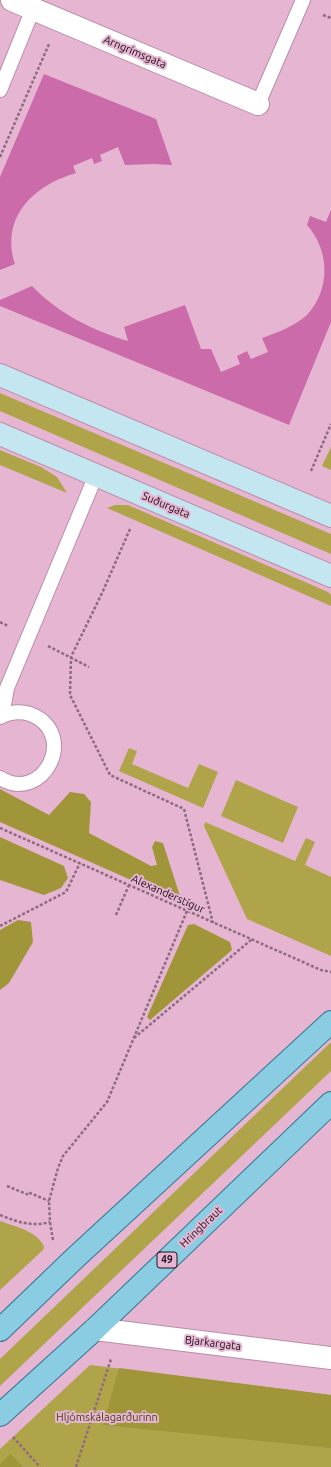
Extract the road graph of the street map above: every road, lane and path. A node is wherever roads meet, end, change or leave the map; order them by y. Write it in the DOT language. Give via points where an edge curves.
graph roads {
  1 [pos="12,0"];
  2 [pos="303,0"];
  3 [pos="33,9"];
  4 [pos="323,15"];
  5 [pos="331,18"];
  6 [pos="60,20"];
  7 [pos="0,90"];
  8 [pos="258,104"];
  9 [pos="0,156"];
  10 [pos="0,374"];
  11 [pos="331,424"];
  12 [pos="0,434"];
  13 [pos="310,471"];
  14 [pos="96,475"];
  15 [pos="331,516"];
  16 [pos="130,528"];
  17 [pos="331,576"];
  18 [pos="1,717"];
  19 [pos="0,778"];
  20 [pos="0,828"];
  21 [pos="80,863"];
  22 [pos="129,885"];
  23 [pos="187,911"];
  24 [pos="116,915"];
  25 [pos="213,923"];
  26 [pos="0,926"];
  27 [pos="251,940"];
  28 [pos="331,972"];
  29 [pos="331,1022"];
  30 [pos="134,1038"];
  31 [pos="331,1103"];
  32 [pos="7,1186"];
  33 [pos="49,1201"];
  34 [pos="0,1215"];
  35 [pos="50,1222"];
  36 [pos="54,1246"];
  37 [pos="95,1329"];
  38 [pos="0,1330"];
  39 [pos="331,1358"];
  40 [pos="111,1360"];
  41 [pos="0,1415"];
  42 [pos="11,1435"];
  43 [pos="40,1467"];
  44 [pos="76,1467"];
  1 -- 3 [label="street, Arngrímsgata"];
  2 -- 8 [label="lane"];
  3 -- 6 [label="street, Arngrímsgata"];
  3 -- 7 [label="lane"];
  4 -- 5 [label="path"];
  6 -- 8 [label="street, Arngrímsgata"];
  6 -- 9 [label="path"];
  10 -- 15 [label="main road"];
  11 -- 13 [label="path"];
  12 -- 14 [label="main road, Suðurgata"];
  14 -- 17 [label="main road, Suðurgata"];
  14 -- 18 [label="lane" via="7,688"];
  16 -- 25 [label="path" via="104,591 71,657 70,695 110,775 184,809"];
  18 -- 19 [label="lane" via="13,712 36,717 46,724 54,746 53,758 48,769 39,778 28,783 16,784"];
  20 -- 21 [label="path, Alexanderstígur"];
  21 -- 22 [label="path, Alexanderstígur"];
  21 -- 26 [label="path" via="66,892"];
  22 -- 23 [label="path, Alexanderstígur"];
  22 -- 24 [label="path"];
  23 -- 25 [label="path, Alexanderstígur"];
  23 -- 30 [label="path"];
  25 -- 27 [label="path, Alexanderstígur"];
  27 -- 28 [label="path, Alexanderstígur"];
  27 -- 30 [label="path"];
  29 -- 38 [label="main road"];
  30 -- 33 [label="path" via="107,1102 63,1156"];
  31 -- 37 [label="main road, Hringbraut / 49"];
  32 -- 33 [label="path"];
  33 -- 35 [label="path"];
  34 -- 35 [label="path" via="31,1225"];
  35 -- 36 [label="path"];
  37 -- 39 [label="street, Bjarkargata"];
  37 -- 41 [label="main road, Hringbraut / 49"];
  40 -- 44 [label="path"];
  42 -- 43 [label="path"];
}
